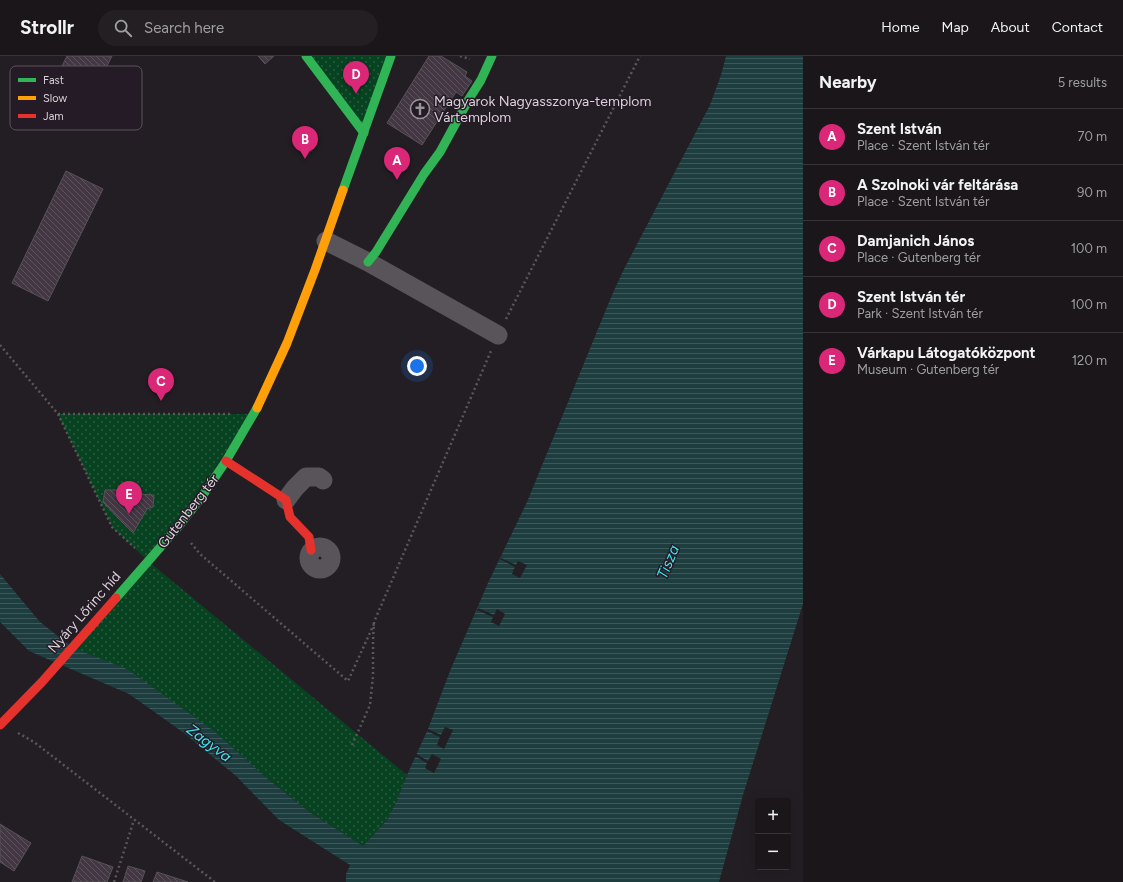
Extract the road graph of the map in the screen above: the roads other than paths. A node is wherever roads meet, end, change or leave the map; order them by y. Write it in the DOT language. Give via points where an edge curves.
graph roads {
  1 [pos="306,56"];
  2 [pos="391,56"];
  3 [pos="492,56"];
  4 [pos="364,133"];
  5 [pos="326,241"];
  6 [pos="368,262"];
  7 [pos="498,336"];
  8 [pos="226,461"];
  9 [pos="323,480"];
  10 [pos="286,500"];
  11 [pos="311,550"];
  12 [pos="148,561"];
  13 [pos="4,718"];
  14 [pos="0,725"];
  1 -- 4 [label="main road"];
  2 -- 4 [label="main road, Gutenberg tér"];
  3 -- 6 [label="main road" via="440,152"];
  4 -- 5 [label="main road, Gutenberg tér"];
  5 -- 6 [label="street"];
  5 -- 8 [label="main road, Gutenberg tér" via="287,343 254,414"];
  6 -- 7 [label="street"];
  8 -- 10 [label="main road, Gutenberg tér"];
  8 -- 12 [label="main road, Gutenberg tér" via="201,498"];
  9 -- 10 [label="street" via="318,477 306,477"];
  10 -- 11 [label="main road" via="290,517 309,537"];
  12 -- 13 [label="main road, Nyáry Lőrinc híd" via="42,682"];
  13 -- 14 [label="main road, Nyáry Lőrinc híd"];
}
